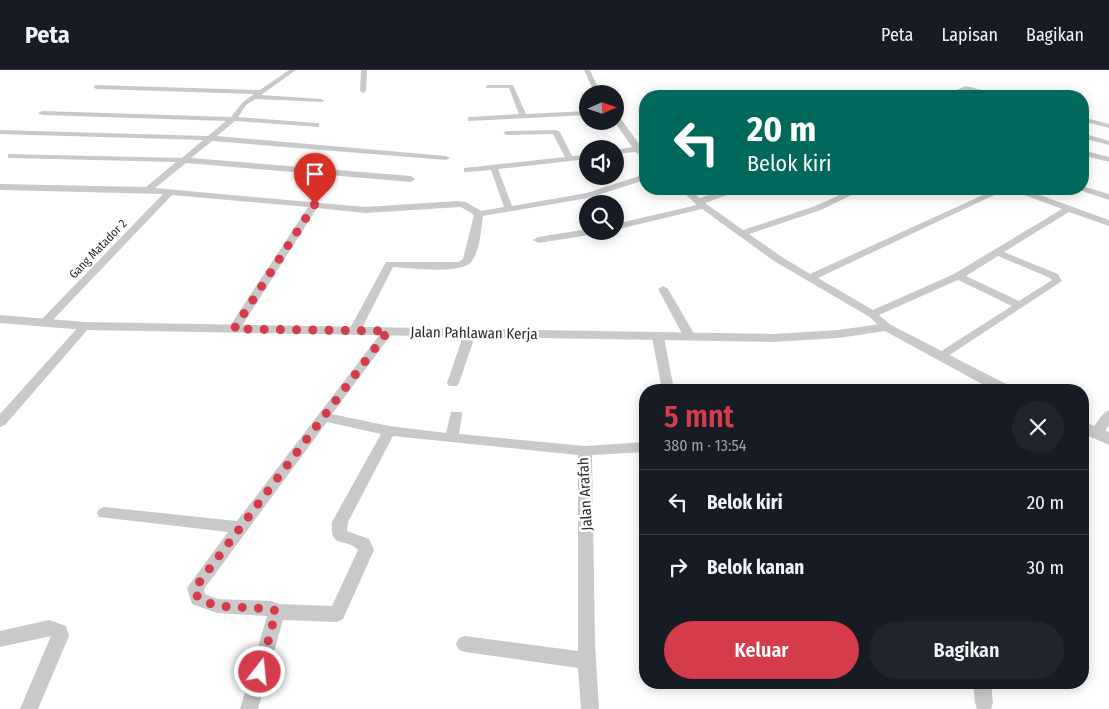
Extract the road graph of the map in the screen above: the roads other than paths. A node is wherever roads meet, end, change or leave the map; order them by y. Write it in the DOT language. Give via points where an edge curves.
graph roads {
  1 [pos="293,70"];
  2 [pos="364,70"];
  3 [pos="587,70"];
  4 [pos="594,85"];
  5 [pos="488,87"];
  6 [pos="96,88"];
  7 [pos="962,90"];
  8 [pos="974,90"];
  9 [pos="363,91"];
  10 [pos="260,92"];
  11 [pos="254,97"];
  12 [pos="321,101"];
  13 [pos="42,113"];
  14 [pos="579,114"];
  15 [pos="524,117"];
  16 [pos="233,119"];
  17 [pos="471,119"];
  18 [pos="1089,121"];
  19 [pos="316,124"];
  20 [pos="1109,126"];
  21 [pos="624,130"];
  22 [pos="0,132"];
  23 [pos="507,133"];
  24 [pos="1089,137"];
  25 [pos="209,138"];
  26 [pos="1109,143"];
  27 [pos="637,149"];
  28 [pos="624,151"];
  29 [pos="1089,154"];
  30 [pos="11,156"];
  31 [pos="446,158"];
  32 [pos="579,158"];
  33 [pos="184,160"];
  34 [pos="570,160"];
  35 [pos="1109,160"];
  36 [pos="494,168"];
  37 [pos="467,170"];
  38 [pos="639,178"];
  39 [pos="412,179"];
  40 [pos="0,187"];
  41 [pos="148,190"];
  42 [pos="1089,190"];
  43 [pos="168,194"];
  44 [pos="691,195"];
  45 [pos="721,195"];
  46 [pos="847,195"];
  47 [pos="990,195"];
  48 [pos="1033,195"];
  49 [pos="1109,197"];
  50 [pos="315,204"];
  51 [pos="701,204"];
  52 [pos="508,207"];
  53 [pos="1069,208"];
  54 [pos="479,214"];
  55 [pos="1109,223"];
  56 [pos="624,225"];
  57 [pos="579,234"];
  58 [pos="742,234"];
  59 [pos="538,240"];
  60 [pos="999,253"];
  61 [pos="958,276"];
  62 [pos="809,278"];
  63 [pos="663,289"];
  64 [pos="1019,305"];
  65 [pos="872,314"];
  66 [pos="0,319"];
  67 [pos="45,322"];
  68 [pos="85,326"];
  69 [pos="887,327"];
  70 [pos="234,329"];
  71 [pos="388,331"];
  72 [pos="354,332"];
  73 [pos="470,333"];
  74 [pos="658,337"];
  75 [pos="690,337"];
  76 [pos="942,356"];
  77 [pos="453,383"];
  78 [pos="667,384"];
  79 [pos="993,384"];
  80 [pos="456,415"];
  81 [pos="1109,415"];
  82 [pos="324,417"];
  83 [pos="0,422"];
  84 [pos="390,431"];
  85 [pos="1096,433"];
  86 [pos="452,438"];
  87 [pos="639,447"];
  88 [pos="585,450"];
  89 [pos="104,513"];
  90 [pos="240,527"];
  91 [pos="277,612"];
  92 [pos="0,639"];
  93 [pos="465,644"];
  94 [pos="585,660"];
  95 [pos="983,689"];
  96 [pos="984,703"];
  97 [pos="29,709"];
  98 [pos="249,709"];
  99 [pos="590,709"];
  1 -- 10 [label="street"];
  2 -- 9 [label="street"];
  3 -- 4 [label="street"];
  5 -- 15 [label="street" via="511,86"];
  6 -- 10 [label="street"];
  7 -- 8 [label="street"];
  10 -- 11 [label="street"];
  11 -- 12 [label="street"];
  11 -- 16 [label="street" via="240,107"];
  13 -- 16 [label="street"];
  14 -- 15 [label="street"];
  15 -- 17 [label="street"];
  16 -- 19 [label="street"];
  16 -- 25 [label="street"];
  18 -- 20 [label="street"];
  21 -- 27 [label="street"];
  22 -- 25 [label="street"];
  23 -- 34 [label="street" via="556,132"];
  24 -- 26 [label="street"];
  25 -- 31 [label="street"];
  25 -- 33 [label="street"];
  27 -- 28 [label="street"];
  29 -- 35 [label="street"];
  30 -- 33 [label="street"];
  32 -- 34 [label="street"];
  33 -- 39 [label="street"];
  33 -- 41 [label="street"];
  34 -- 36 [label="street"];
  36 -- 37 [label="street"];
  36 -- 52 [label="street"];
  38 -- 52 [label="street" via="588,195"];
  40 -- 41 [label="street"];
  41 -- 43 [label="street"];
  42 -- 49 [label="street"];
  43 -- 50 [label="street"];
  43 -- 67 [label="street, Gang Matador 2"];
  44 -- 51 [label="street"];
  45 -- 51 [label="street"];
  46 -- 58 [label="street"];
  47 -- 62 [label="street"];
  48 -- 53 [label="street"];
  50 -- 54 [label="street" via="369,210 463,204"];
  50 -- 70 [label="street"];
  51 -- 56 [label="street"];
  51 -- 58 [label="street"];
  52 -- 54 [label="street"];
  53 -- 55 [label="street"];
  53 -- 60 [label="street" via="1012,241"];
  54 -- 72 [label="street" via="468,260 455,266 390,264"];
  57 -- 59 [label="street"];
  58 -- 62 [label="street"];
  60 -- 61 [label="street"];
  60 -- 64 [label="street" via="1057,279"];
  61 -- 64 [label="street"];
  61 -- 65 [label="street"];
  62 -- 65 [label="street"];
  63 -- 75 [label="street"];
  64 -- 76 [label="street"];
  65 -- 69 [label="street"];
  66 -- 67 [label="street, Jalan Pahlawan Kerja"];
  67 -- 68 [label="street, Jalan Pahlawan Kerja"];
  68 -- 70 [label="street, Jalan Pahlawan Kerja"];
  68 -- 83 [label="street"];
  69 -- 75 [label="street, Jalan Pahlawan Kerja" via="801,337"];
  69 -- 76 [label="street"];
  70 -- 72 [label="street, Jalan Pahlawan Kerja"];
  71 -- 72 [label="street, Jalan Pahlawan Kerja"];
  71 -- 73 [label="street, Jalan Pahlawan Kerja"];
  71 -- 82 [label="street"];
  73 -- 74 [label="street, Jalan Pahlawan Kerja"];
  73 -- 77 [label="street"];
  74 -- 75 [label="street, Jalan Pahlawan Kerja"];
  74 -- 78 [label="street"];
  76 -- 79 [label="street"];
  80 -- 86 [label="street"];
  81 -- 85 [label="street"];
  82 -- 84 [label="street, Jalan Arafah"];
  82 -- 90 [label="street"];
  84 -- 86 [label="street, Jalan Arafah"];
  84 -- 91 [label="street" via="340,522 339,535 364,544 366,550 337,614"];
  86 -- 88 [label="street, Jalan Arafah"];
  87 -- 88 [label="street"];
  88 -- 94 [label="street, Jalan Arafah" via="588,545"];
  89 -- 90 [label="street"];
  90 -- 91 [label="street" via="195,588 196,596 217,606"];
  91 -- 98 [label="street"];
  92 -- 97 [label="street" via="49,628 60,632"];
  93 -- 94 [label="street"];
  94 -- 99 [label="street, Jalan Arafah"];
  95 -- 96 [label="street"];
}
